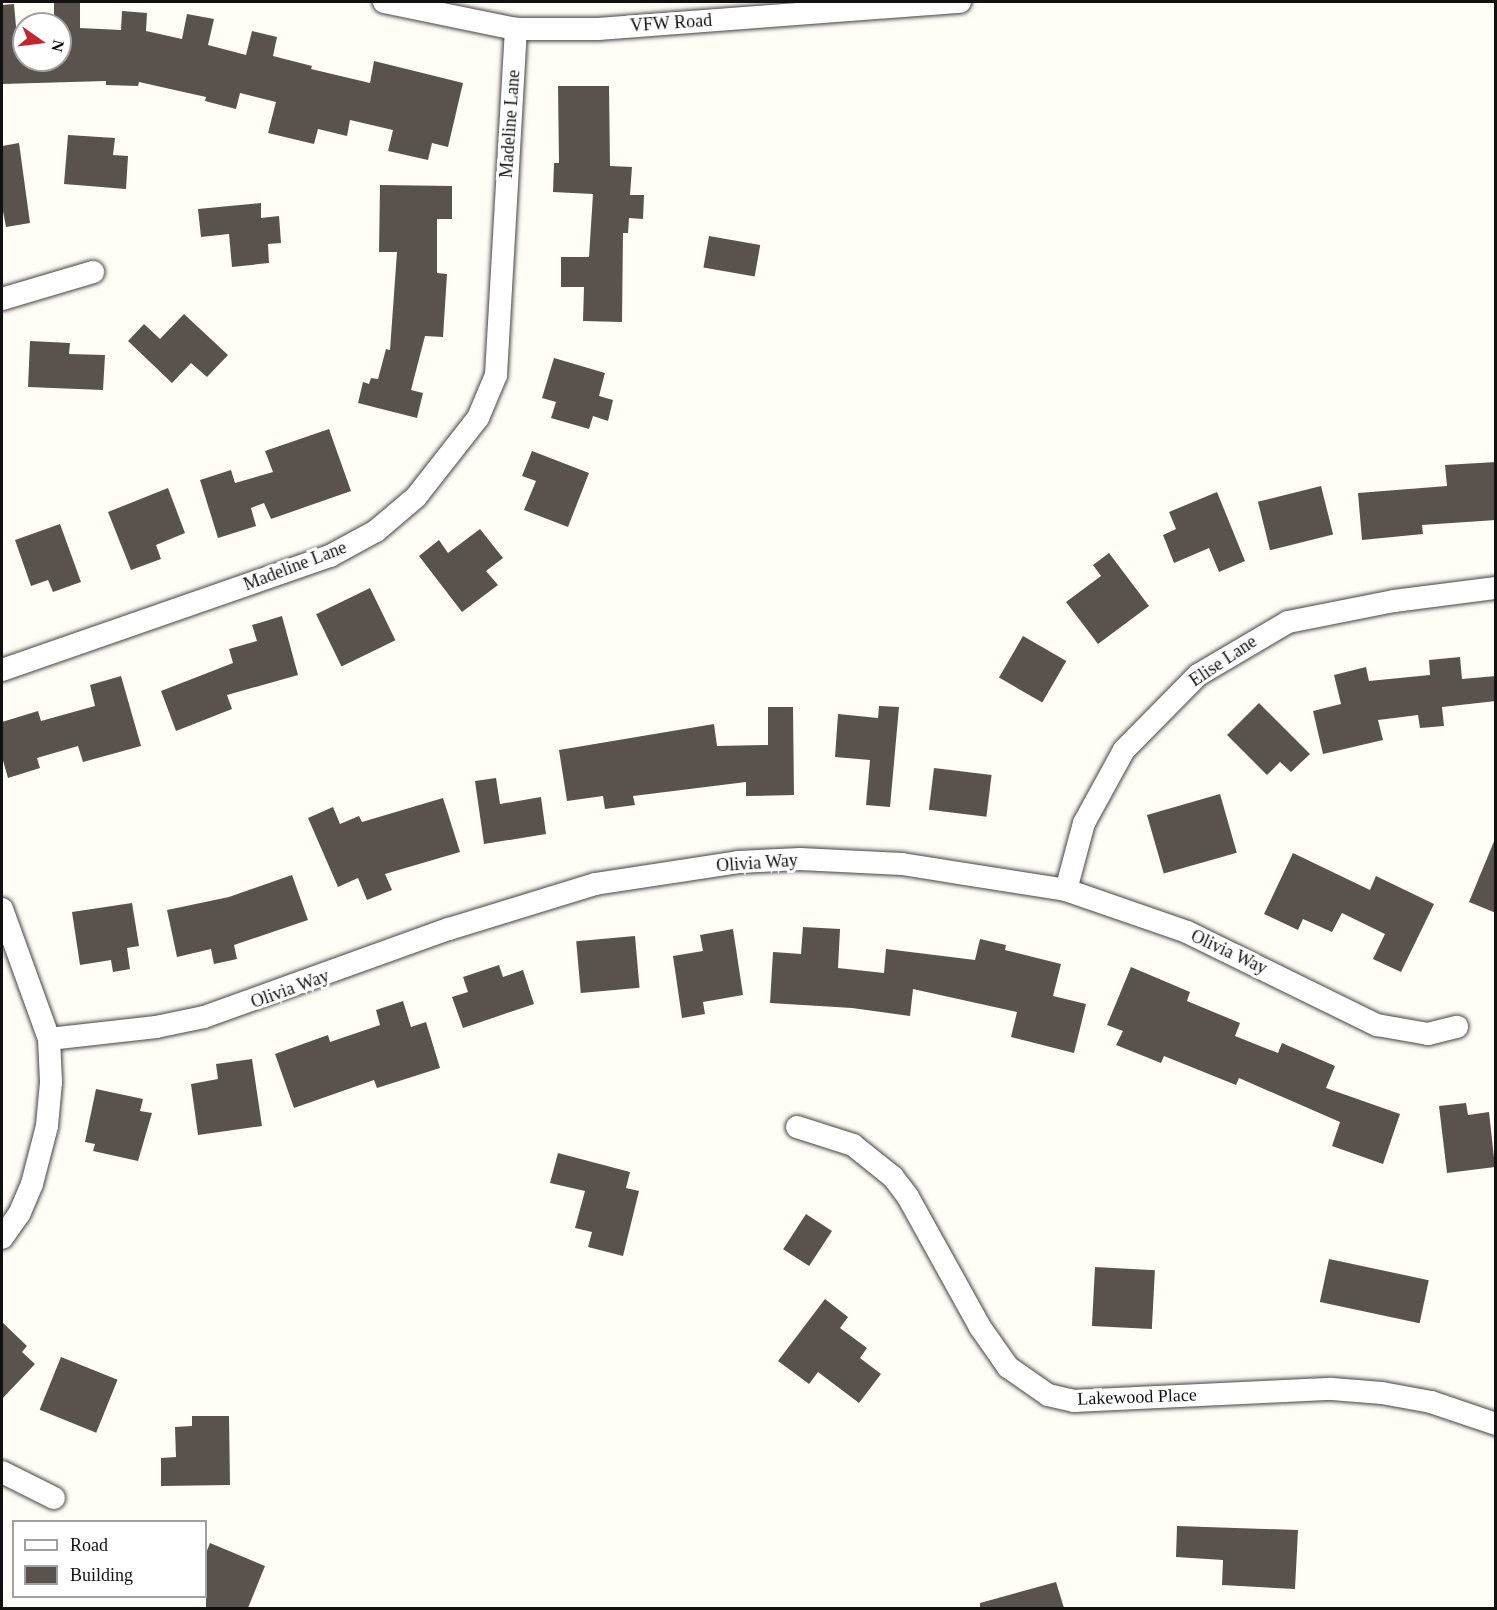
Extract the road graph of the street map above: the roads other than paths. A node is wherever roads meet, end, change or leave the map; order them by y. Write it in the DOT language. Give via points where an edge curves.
graph roads {
  1 [pos="384,2"];
  2 [pos="960,2"];
  3 [pos="516,29"];
  4 [pos="93,272"];
  5 [pos="2,298"];
  6 [pos="1496,588"];
  7 [pos="2,669"];
  8 [pos="1066,890"];
  9 [pos="2,909"];
  10 [pos="1457,1027"];
  11 [pos="49,1039"];
  12 [pos="797,1127"];
  13 [pos="2,1238"];
  14 [pos="1496,1424"];
  15 [pos="2,1472"];
  16 [pos="54,1498"];
  1 -- 3 [label="street, VFW Road"];
  2 -- 3 [label="street, VFW Road" via="598,29"];
  3 -- 7 [label="street, Madeline Lane" via="496,375 478,418 417,497 376,531 330,556"];
  4 -- 5 [label="street"];
  6 -- 8 [label="street, Elise Lane" via="1394,601 1288,622 1198,675 1124,750 1084,824"];
  8 -- 10 [label="street, Olivia Way" via="1187,932 1377,1025 1428,1034"];
  8 -- 11 [label="street, Olivia Way" via="978,874 860,860 769,860 677,870 595,884 521,906 204,1017 156,1027"];
  9 -- 11 [label="street"];
  11 -- 13 [label="street" via="51,1082 41,1158 19,1214"];
  12 -- 14 [label="street, Lakewood Place" via="853,1145 893,1177 980,1327 1008,1367 1048,1395 1074,1401 1332,1389 1431,1402"];
  15 -- 16 [label="street"];
}
